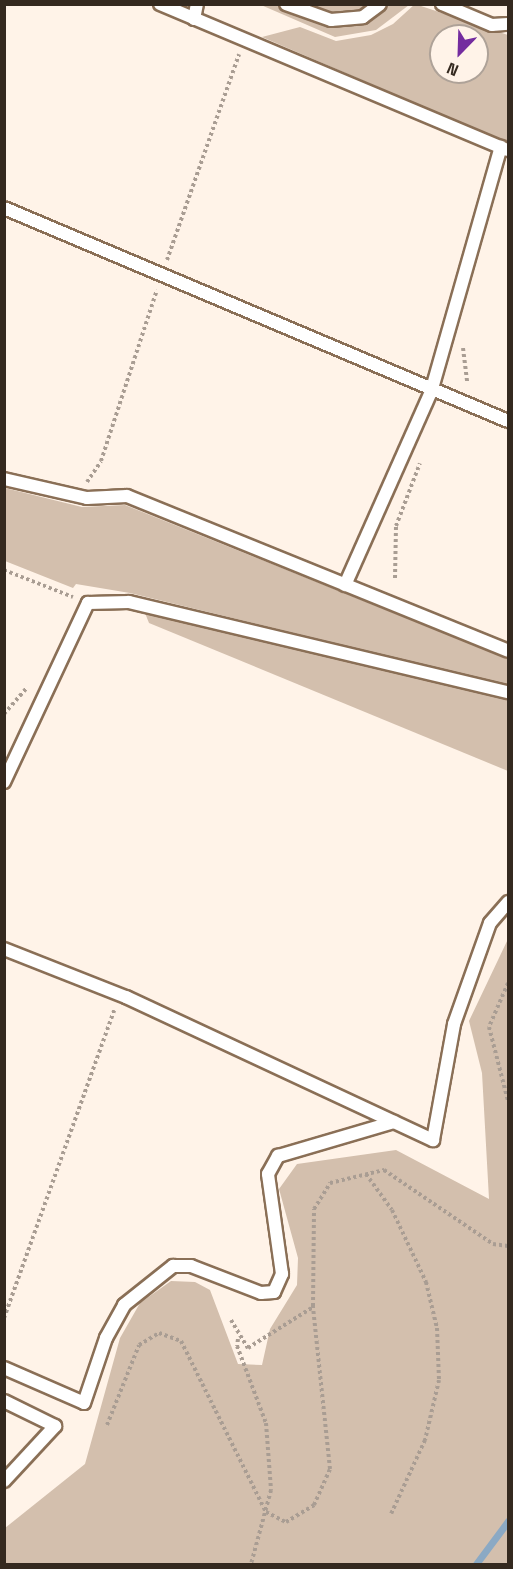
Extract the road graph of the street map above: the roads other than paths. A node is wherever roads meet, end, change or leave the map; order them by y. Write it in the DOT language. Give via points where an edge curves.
graph roads {
  1 [pos="160,4"];
  2 [pos="197,4"];
  3 [pos="286,4"];
  4 [pos="380,4"];
  5 [pos="442,4"];
  6 [pos="194,19"];
  7 [pos="508,24"];
  8 [pos="505,149"];
  9 [pos="4,208"];
  10 [pos="431,392"];
  11 [pos="508,421"];
  12 [pos="4,479"];
  13 [pos="345,585"];
  14 [pos="508,651"];
  15 [pos="508,692"];
  16 [pos="4,782"];
  17 [pos="508,902"];
  18 [pos="4,949"];
  19 [pos="394,1122"];
  20 [pos="4,1368"];
  21 [pos="4,1401"];
  22 [pos="4,1481"];
  1 -- 6 [label="lane"];
  2 -- 6 [label="lane"];
  3 -- 4 [label="lane" via="331,20 363,18"];
  5 -- 7 [label="lane" via="492,25"];
  6 -- 8 [label="lane"];
  8 -- 10 [label="lane"];
  9 -- 10 [label="lane" via="163,273"];
  10 -- 11 [label="lane"];
  10 -- 13 [label="lane"];
  12 -- 13 [label="lane" via="74,495 127,496"];
  13 -- 14 [label="lane"];
  15 -- 16 [label="lane" via="129,602 88,603"];
  17 -- 19 [label="lane" via="490,923 454,1024 433,1140"];
  18 -- 19 [label="lane" via="120,995"];
  19 -- 20 [label="lane" via="278,1156 267,1174 282,1274 274,1292 261,1293 191,1266 173,1266 124,1305 106,1338 84,1403"];
  21 -- 22 [label="lane" via="55,1426"];
}
